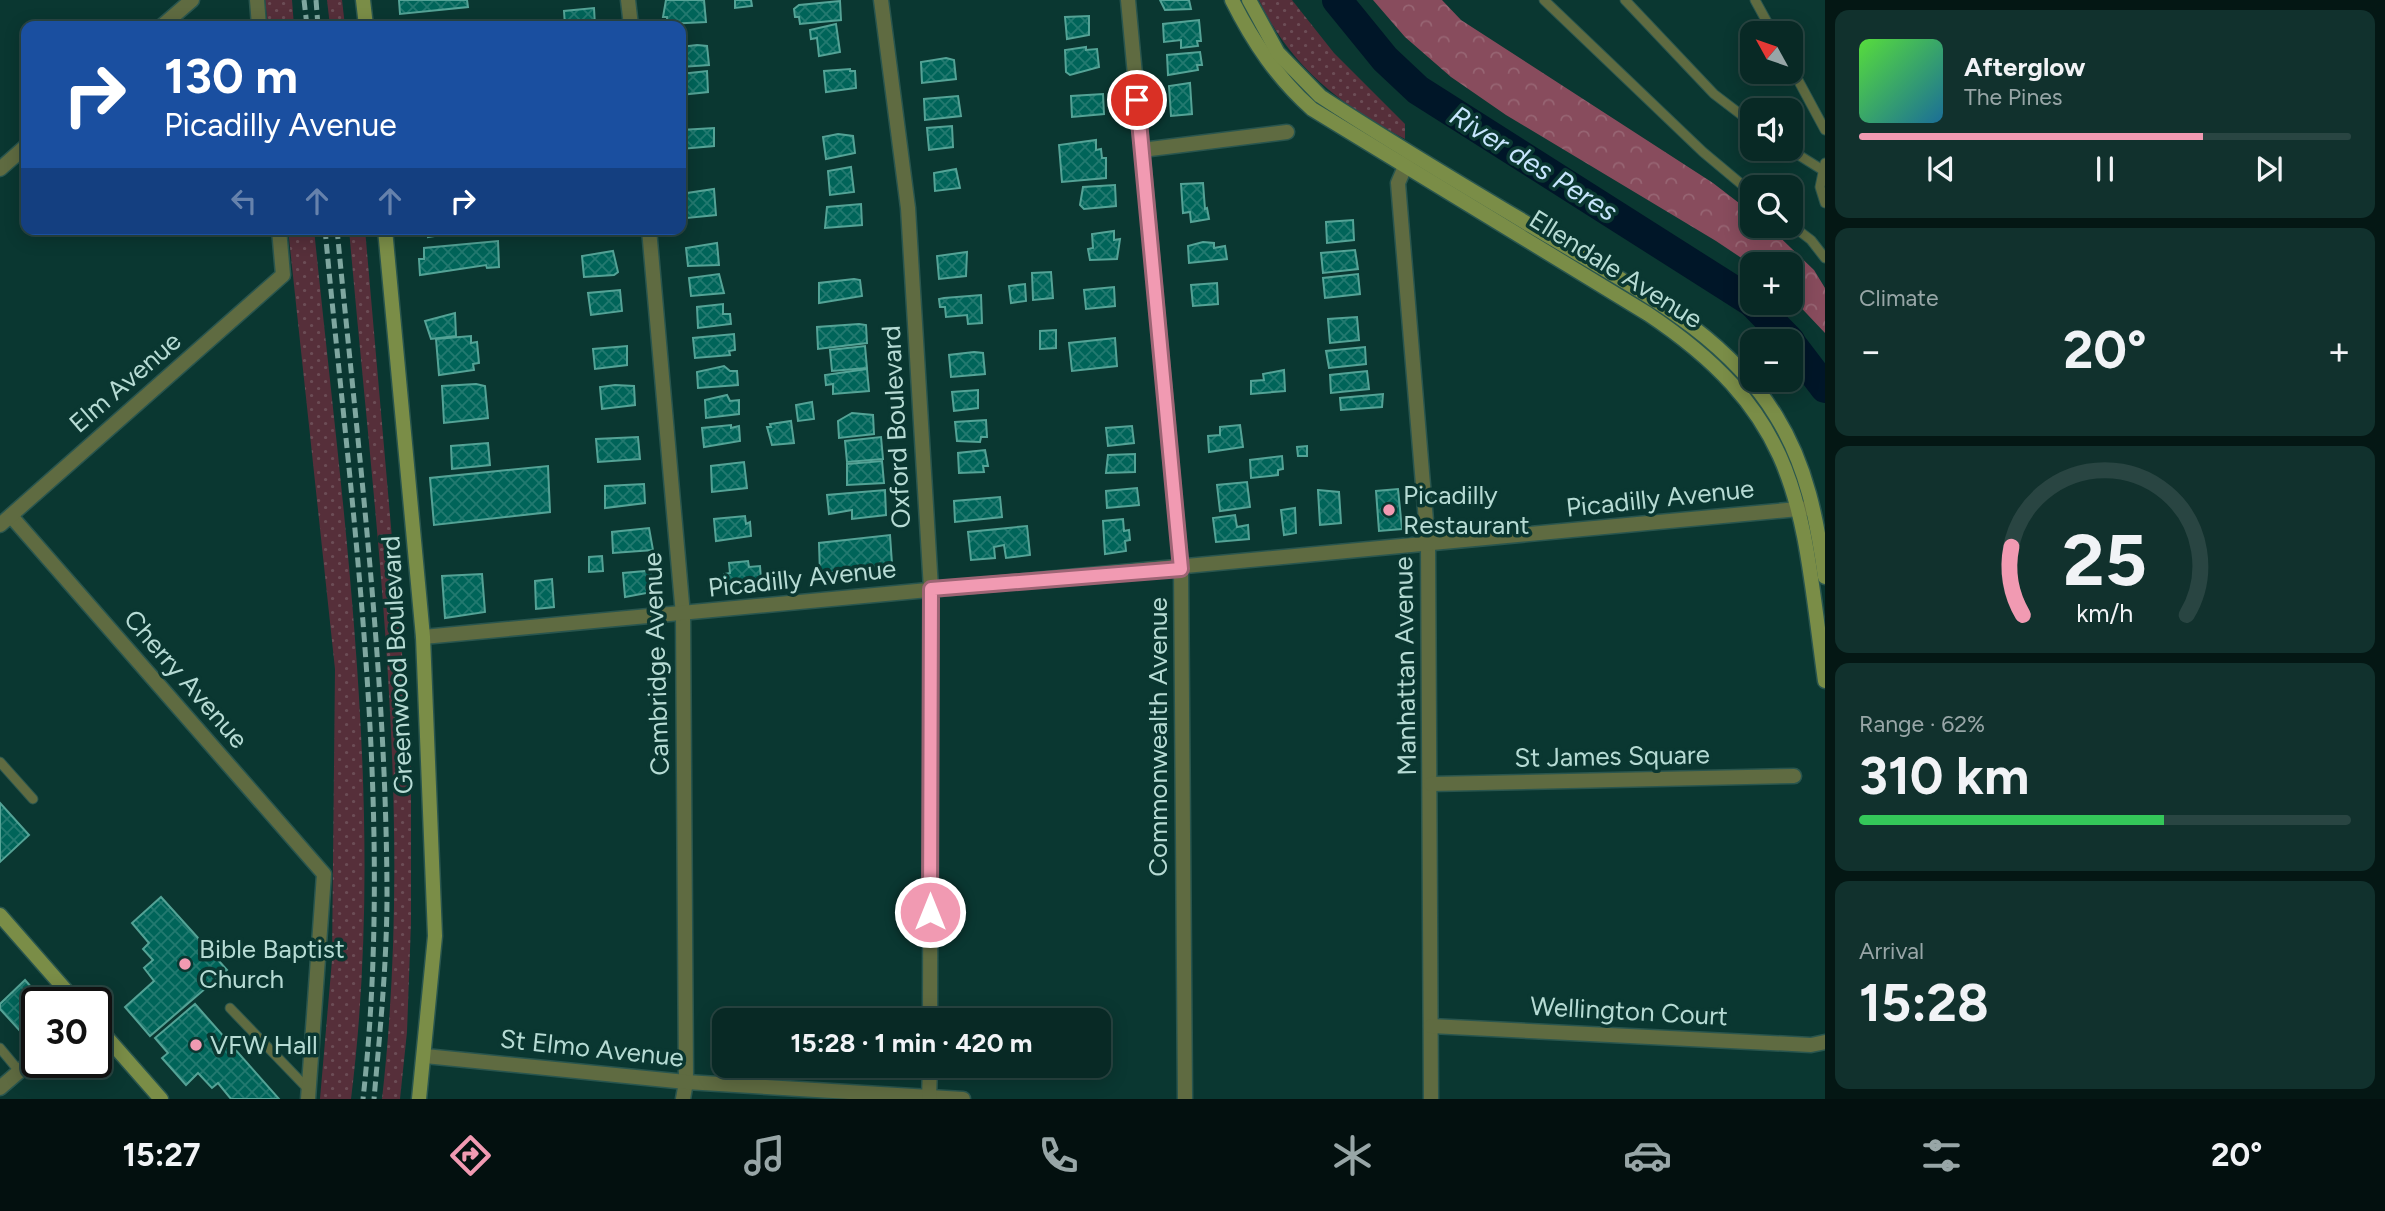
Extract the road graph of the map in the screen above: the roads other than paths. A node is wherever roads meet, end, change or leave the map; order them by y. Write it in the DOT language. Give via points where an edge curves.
graph roads {
  1 [pos="192,0"];
  2 [pos="257,0"];
  3 [pos="363,0"];
  4 [pos="628,0"];
  5 [pos="881,0"];
  6 [pos="1128,0"];
  7 [pos="1233,0"];
  8 [pos="1249,0"];
  9 [pos="1544,0"];
  10 [pos="1625,0"];
  11 [pos="1755,0"];
  12 [pos="168,21"];
  13 [pos="259,21"];
  14 [pos="365,21"];
  15 [pos="630,21"];
  16 [pos="1766,21"];
  17 [pos="1800,84"];
  18 [pos="1740,114"];
  19 [pos="1825,130"];
  20 [pos="1287,132"];
  21 [pos="21,150"];
  22 [pos="1142,150"];
  23 [pos="1803,156"];
  24 [pos="1407,160"];
  25 [pos="1823,166"];
  26 [pos="0,169"];
  27 [pos="1740,183"];
  28 [pos="1825,203"];
  29 [pos="1803,234"];
  30 [pos="280,235"];
  31 [pos="386,235"];
  32 [pos="650,235"];
  33 [pos="1825,258"];
  34 [pos="1806,508"];
  35 [pos="5,521"];
  36 [pos="1428,545"];
  37 [pos="1181,569"];
  38 [pos="1825,577"];
  39 [pos="931,589"];
  40 [pos="683,615"];
  41 [pos="423,637"];
  42 [pos="1825,681"];
  43 [pos="0,762"];
  44 [pos="1794,776"];
  45 [pos="1430,785"];
  46 [pos="33,799"];
  47 [pos="0,915"];
  48 [pos="63,987"];
  49 [pos="230,1008"];
  50 [pos="930,1008"];
  51 [pos="1431,1027"];
  52 [pos="1825,1042"];
  53 [pos="112,1043"];
  54 [pos="0,1048"];
  55 [pos="425,1056"];
  56 [pos="19,1071"];
  57 [pos="930,1078"];
  58 [pos="686,1082"];
  59 [pos="0,1088"];
  60 [pos="309,1095"];
  61 [pos="929,1097"];
  62 [pos="161,1099"];
  63 [pos="419,1099"];
  64 [pos="683,1099"];
  65 [pos="963,1099"];
  66 [pos="1185,1099"];
  67 [pos="1431,1099"];
  1 -- 12 [label="street"];
  2 -- 13 [label="street"];
  3 -- 14 [label="main road"];
  4 -- 15 [label="street"];
  5 -- 39 [label="street, Oxford Boulevard" via="908,208"];
  6 -- 22 [label="street, Commonwealth Avenue"];
  7 -- 24 [label="main road, Ellendale Avenue" via="1248,32 1293,91 1339,127"];
  8 -- 24 [label="main road, Ellendale Avenue" via="1278,53 1320,96"];
  9 -- 27 [label="lane"];
  10 -- 18 [label="lane" via="1714,94"];
  11 -- 16 [label="lane"];
  17 -- 19 [label="lane"];
  20 -- 22 [label="street"];
  21 -- 26 [label="street"];
  22 -- 37 [label="street, Commonwealth Avenue"];
  23 -- 25 [label="lane"];
  24 -- 34 [label="main road, Ellendale Avenue" via="1658,302 1710,340 1748,377 1776,416 1800,463"];
  24 -- 36 [label="street, Manhattan Avenue" via="1398,183"];
  25 -- 28 [label="lane" via="1819,187"];
  29 -- 33 [label="lane"];
  30 -- 35 [label="street, Elm Avenue" via="283,275"];
  31 -- 41 [label="main road, Greenwood Boulevard"];
  32 -- 40 [label="street, Cambridge Avenue"];
  34 -- 36 [label="street, Picadilly Avenue"];
  34 -- 38 [label="main road, Ellendale Avenue"];
  34 -- 42 [label="main road, Ellendale Avenue"];
  35 -- 60 [label="street, Cherry Avenue" via="324,874"];
  36 -- 37 [label="street, Picadilly Avenue"];
  36 -- 45 [label="street, Manhattan Avenue"];
  37 -- 39 [label="street, Picadilly Avenue"];
  37 -- 66 [label="street, Commonwealth Avenue"];
  39 -- 40 [label="street, Picadilly Avenue"];
  39 -- 50 [label="street, Oxford Boulevard"];
  40 -- 41 [label="street, Picadilly Avenue"];
  40 -- 58 [label="street, Cambridge Avenue"];
  41 -- 55 [label="main road, Greenwood Boulevard" via="435,936"];
  43 -- 46 [label="lane"];
  44 -- 45 [label="street, St James Square"];
  45 -- 51 [label="street, Manhattan Avenue"];
  47 -- 48 [label="main road"];
  49 -- 60 [label="lane"];
  51 -- 52 [label="street, Wellington Court" via="1811,1045"];
  51 -- 67 [label="street, Manhattan Avenue"];
  53 -- 62 [label="main road"];
  54 -- 56 [label="lane"];
  55 -- 58 [label="street, St Elmo Avenue"];
  55 -- 63 [label="main road, Greenwood Boulevard"];
  56 -- 59 [label="street"];
  57 -- 61 [label="street"];
  58 -- 61 [label="street, St Elmo Avenue"];
  58 -- 64 [label="street, Cambridge Avenue"];
  61 -- 65 [label="street, St Elmo Avenue"];
}
